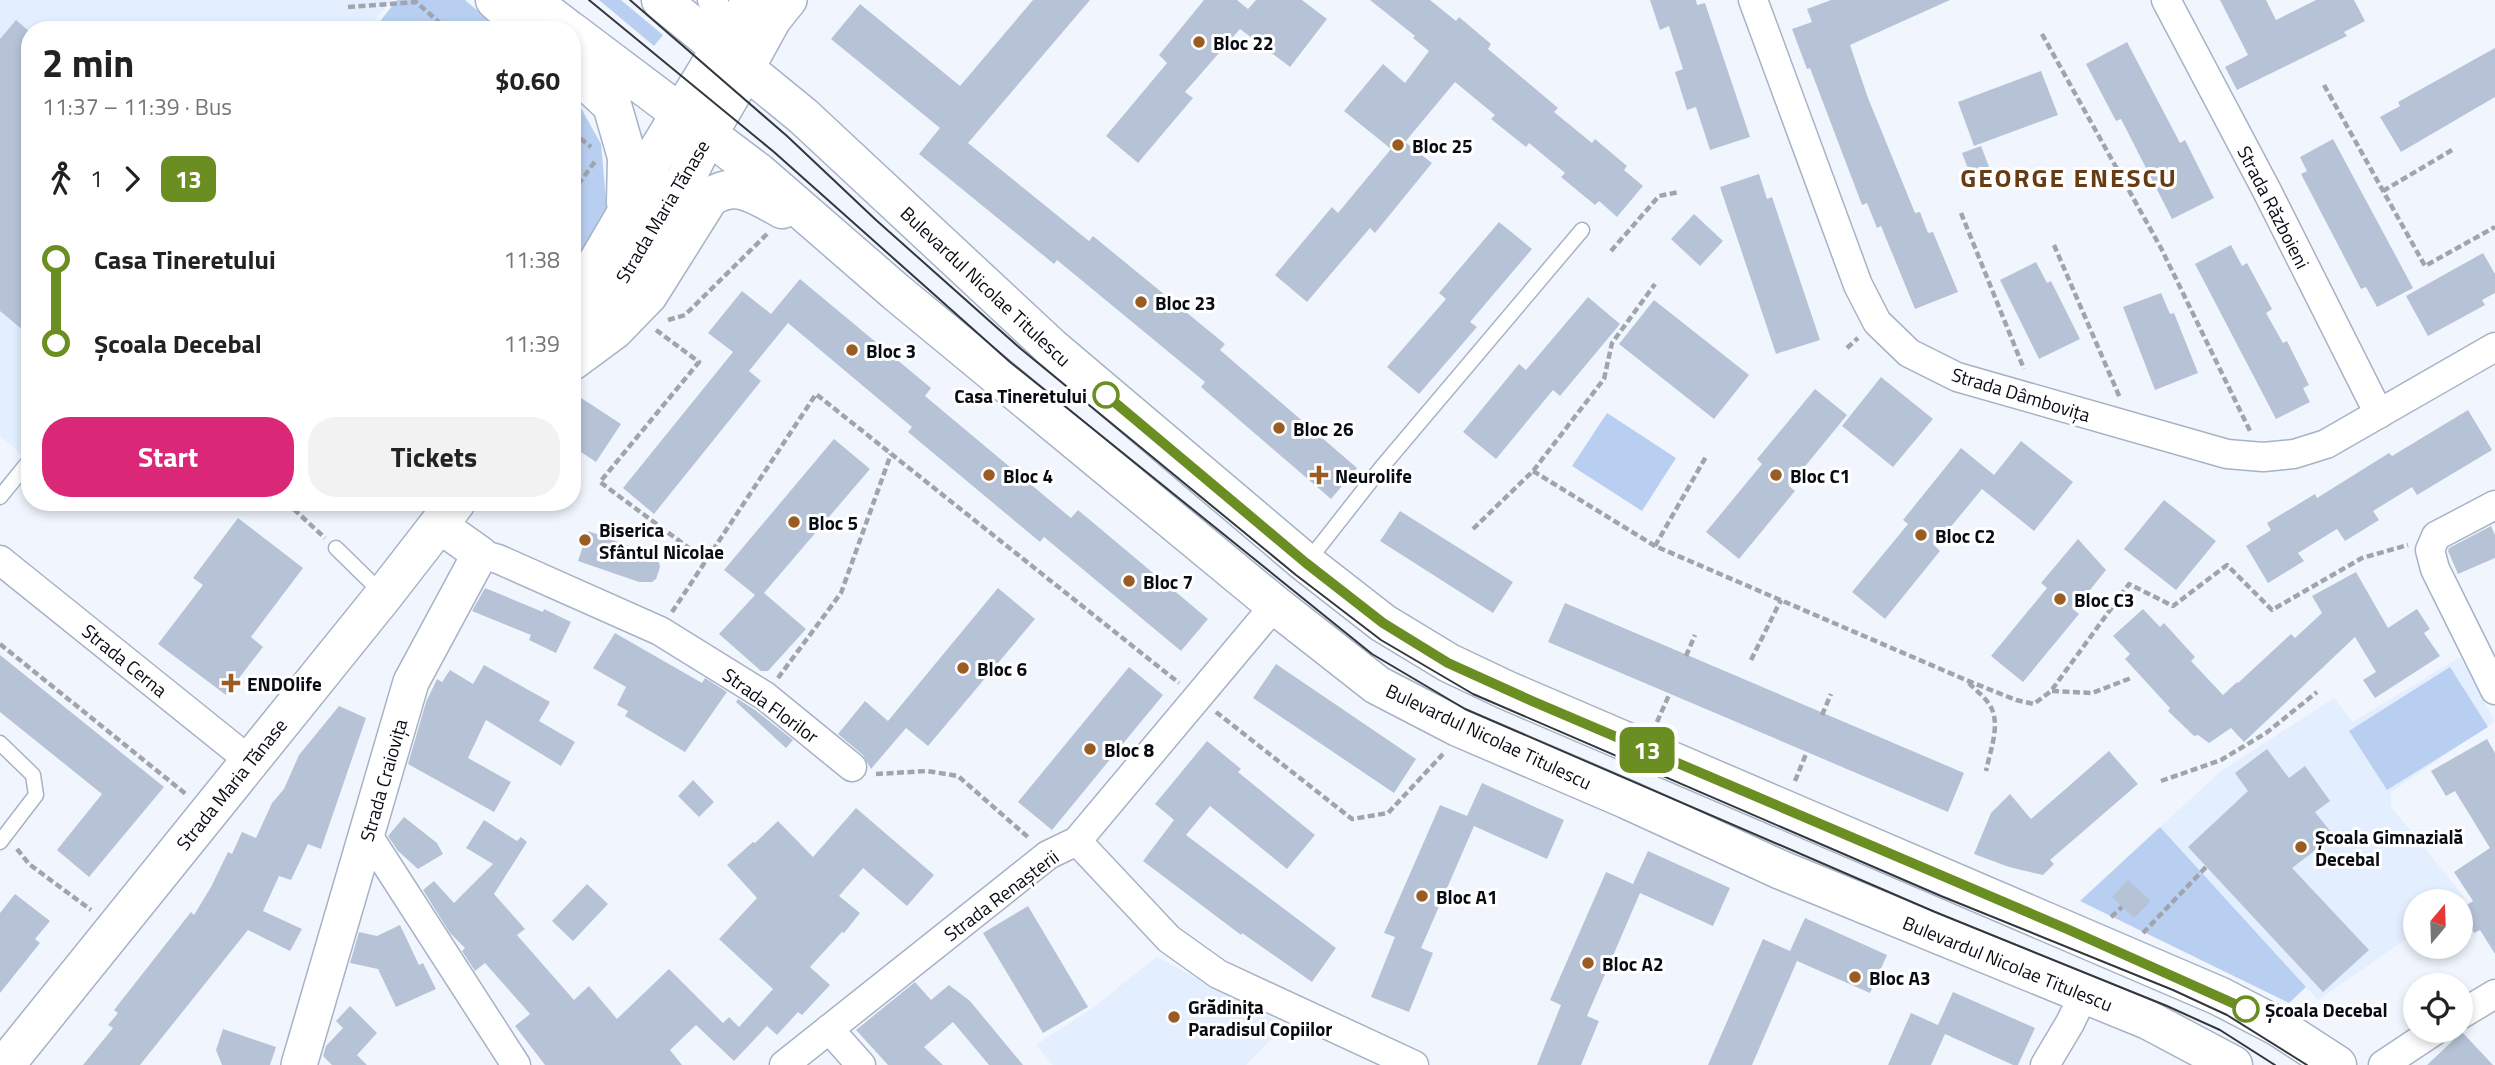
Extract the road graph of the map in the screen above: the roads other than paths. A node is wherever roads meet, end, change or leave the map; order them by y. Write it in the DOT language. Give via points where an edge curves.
graph roads {
  1 [pos="495,0"];
  2 [pos="530,0"];
  3 [pos="661,0"];
  4 [pos="712,0"];
  5 [pos="750,0"];
  6 [pos="789,0"];
  7 [pos="1753,0"];
  8 [pos="2166,0"];
  9 [pos="519,21"];
  10 [pos="558,21"];
  11 [pos="581,39"];
  12 [pos="732,51"];
  13 [pos="581,76"];
  14 [pos="694,124"];
  15 [pos="627,212"];
  16 [pos="822,228"];
  17 [pos="1582,230"];
  18 [pos="581,291"];
  19 [pos="581,340"];
  20 [pos="2495,347"];
  21 [pos="581,354"];
  22 [pos="2379,414"];
  23 [pos="21,471"];
  24 [pos="0,497"];
  25 [pos="2495,505"];
  26 [pos="448,514"];
  27 [pos="335,548"];
  28 [pos="480,554"];
  29 [pos="0,560"];
  30 [pos="1306,563"];
  31 [pos="384,595"];
  32 [pos="1275,605"];
  33 [pos="2495,690"];
  34 [pos="0,743"];
  35 [pos="250,761"];
  36 [pos="852,766"];
  37 [pos="368,834"];
  38 [pos="3,839"];
  39 [pos="1077,841"];
  40 [pos="2084,994"];
  41 [pos="2495,994"];
  42 [pos="2473,1007"];
  43 [pos="829,1029"];
  44 [pos="2416,1043"];
  45 [pos="7,1064"];
  46 [pos="299,1065"];
  47 [pos="516,1065"];
  48 [pos="784,1065"];
  49 [pos="861,1065"];
  50 [pos="1413,1065"];
  51 [pos="2045,1065"];
  52 [pos="2233,1065"];
  53 [pos="2337,1065"];
  54 [pos="2383,1065"];
  1 -- 9 [label="main road"];
  2 -- 10 [label="main road, Bulevardul Nicolae Titulescu"];
  3 -- 12 [label="main road, Bulevardul Nicolae Titulescu"];
  4 -- 12 [label="street"];
  5 -- 12 [label="street"];
  6 -- 12 [label="street" via="773,20"];
  7 -- 22 [label="street, Strada Dâmbovița" via="1858,285 1877,322 1909,353 1957,377 2227,454 2294,454 2326,444"];
  8 -- 22 [label="street, Strada Războieni"];
  11 -- 14 [label="main road, Bulevardul Nicolae Titulescu"];
  12 -- 14 [label="main road, Strada Maria Tănase"];
  12 -- 30 [label="main road, Bulevardul Nicolae Titulescu" via="1052,348"];
  13 -- 15 [label="main road" via="612,105 627,157"];
  14 -- 15 [label="main road, Strada Maria Tănase" via="654,158"];
  14 -- 16 [label="main road, Bulevardul Nicolae Titulescu"];
  14 -- 19 [label="main road, Strada Maria Tănase" via="685,180"];
  15 -- 18 [label="main road, Strada Maria Tănase"];
  16 -- 21 [label="main road" via="745,190 720,191 709,198 648,295 614,330"];
  16 -- 32 [label="main road, Bulevardul Nicolae Titulescu"];
  17 -- 30 [label="lane"];
  20 -- 22 [label="street, Strada Dâmbovița"];
  23 -- 24 [label="lane"];
  25 -- 33 [label="street" via="2436,536 2430,550"];
  26 -- 28 [label="street"];
  26 -- 31 [label="main road, Strada Maria Tănase"];
  27 -- 31 [label="lane"];
  28 -- 36 [label="street, Strada Florilor" via="660,631 765,696"];
  28 -- 37 [label="street, Strada Craiovița" via="411,682"];
  29 -- 35 [label="street, Strada Cerna"];
  30 -- 53 [label="main road, Bulevardul Nicolae Titulescu" via="1383,623 1448,663 2219,996"];
  31 -- 35 [label="main road, Strada Maria Tănase"];
  32 -- 39 [label="street, Strada Renașterii"];
  32 -- 40 [label="main road, Bulevardul Nicolae Titulescu" via="1377,685 1458,727 1782,870"];
  34 -- 38 [label="lane" via="33,775 36,795"];
  35 -- 45 [label="main road, Strada Maria Tănase"];
  37 -- 46 [label="street, Strada Craiovița"];
  37 -- 47 [label="street"];
  39 -- 43 [label="street, Strada Renașterii" via="1048,855"];
  39 -- 50 [label="street" via="1169,939 1218,974"];
  40 -- 51 [label="street"];
  40 -- 52 [label="main road, Bulevardul Nicolae Titulescu" via="2148,1020"];
  41 -- 42 [label="street"];
  43 -- 48 [label="street, Strada Renașterii"];
  43 -- 49 [label="street"];
  44 -- 54 [label="street"];
}
